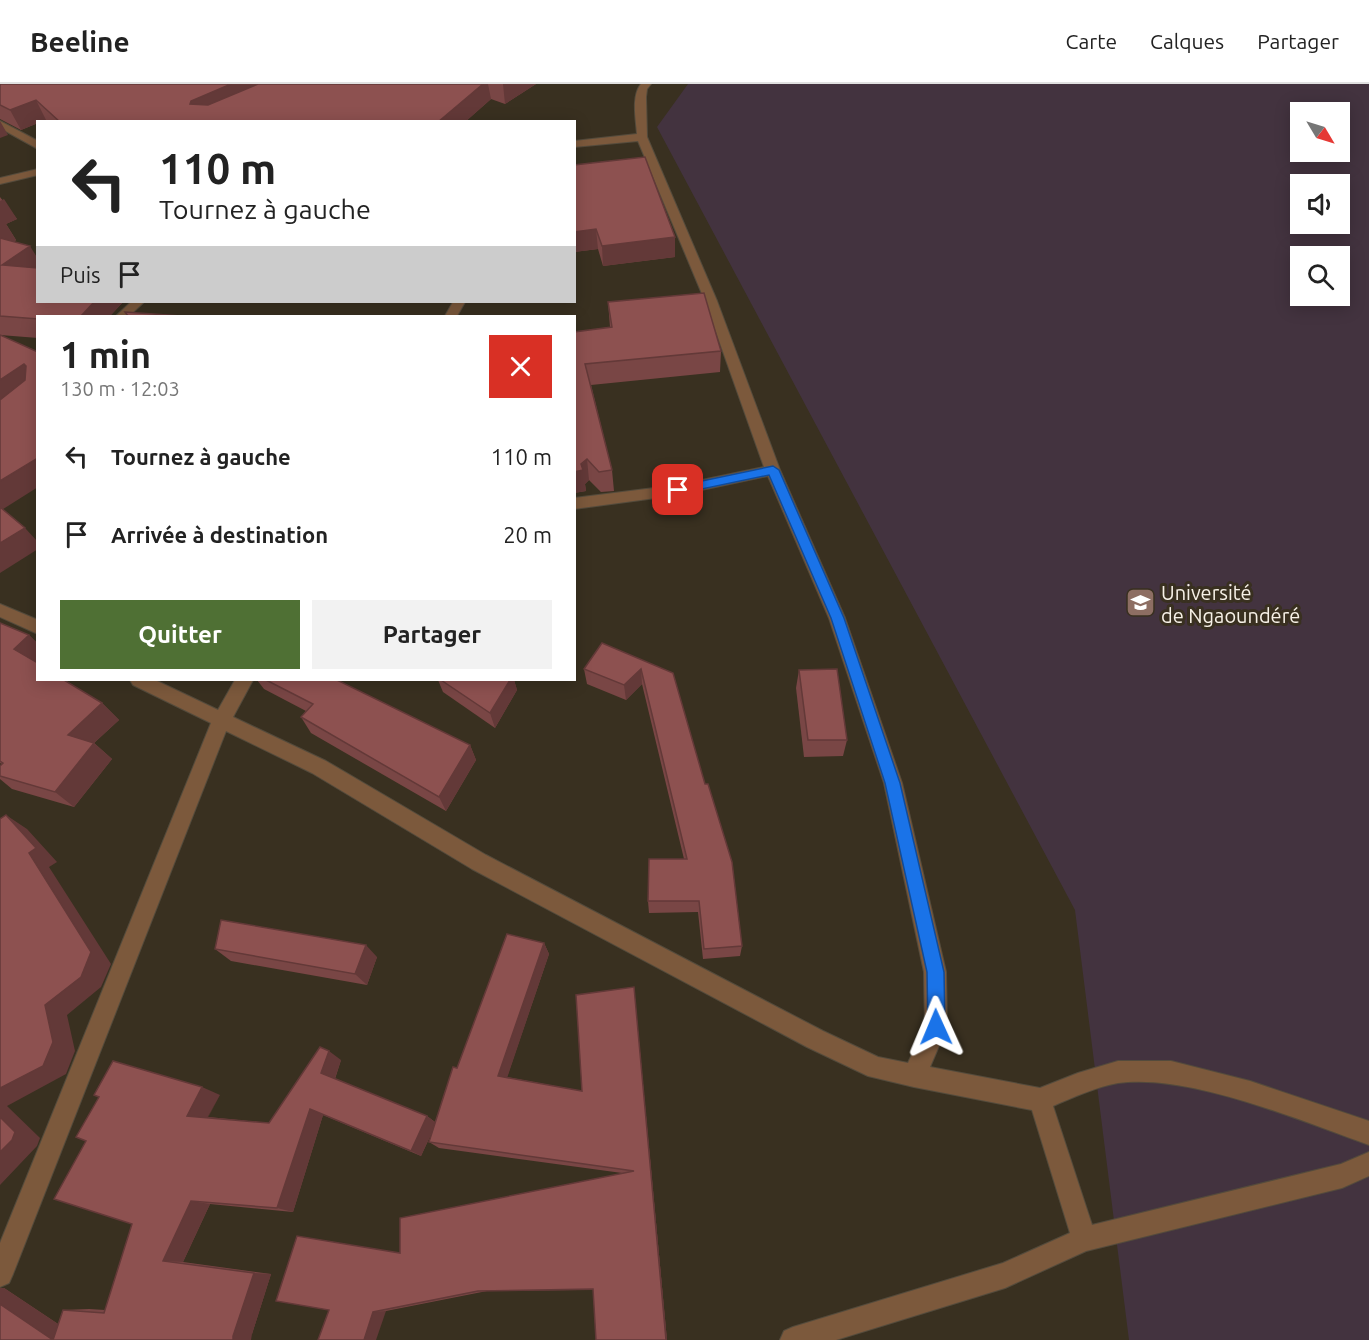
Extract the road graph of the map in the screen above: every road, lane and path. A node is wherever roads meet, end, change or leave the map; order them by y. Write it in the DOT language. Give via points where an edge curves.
graph roads {
  1 [pos="646,84"];
  2 [pos="0,124"];
  3 [pos="642,137"];
  4 [pos="576,144"];
  5 [pos="36,145"];
  6 [pos="36,172"];
  7 [pos="0,181"];
  8 [pos="137,303"];
  9 [pos="123,315"];
  10 [pos="773,470"];
  11 [pos="576,504"];
  12 [pos="0,610"];
  13 [pos="36,627"];
  14 [pos="141,681"];
  15 [pos="243,681"];
  16 [pos="221,721"];
  17 [pos="914,1076"];
  18 [pos="1040,1100"];
  19 [pos="1369,1133"];
  20 [pos="1369,1164"];
  21 [pos="1084,1239"];
  22 [pos="0,1274"];
  23 [pos="793,1340"];
  1 -- 3 [label="street" via="641,97"];
  2 -- 5 [label="street"];
  3 -- 4 [label="street"];
  3 -- 10 [label="street" via="711,302"];
  6 -- 7 [label="street"];
  8 -- 9 [label="street"];
  10 -- 11 [label="street" via="678,490"];
  10 -- 17 [label="street" via="837,618 892,783 935,972 936,1027"];
  12 -- 13 [label="street"];
  14 -- 16 [label="street"];
  15 -- 16 [label="street"];
  16 -- 17 [label="street" via="319,767 479,862 814,1039 876,1068"];
  16 -- 22 [label="street"];
  17 -- 18 [label="street"];
  18 -- 19 [label="street" via="1118,1072 1172,1072 1250,1092"];
  18 -- 21 [label="street"];
  20 -- 21 [label="street" via="1342,1176"];
  21 -- 23 [label="street" via="1005,1275"];
}
